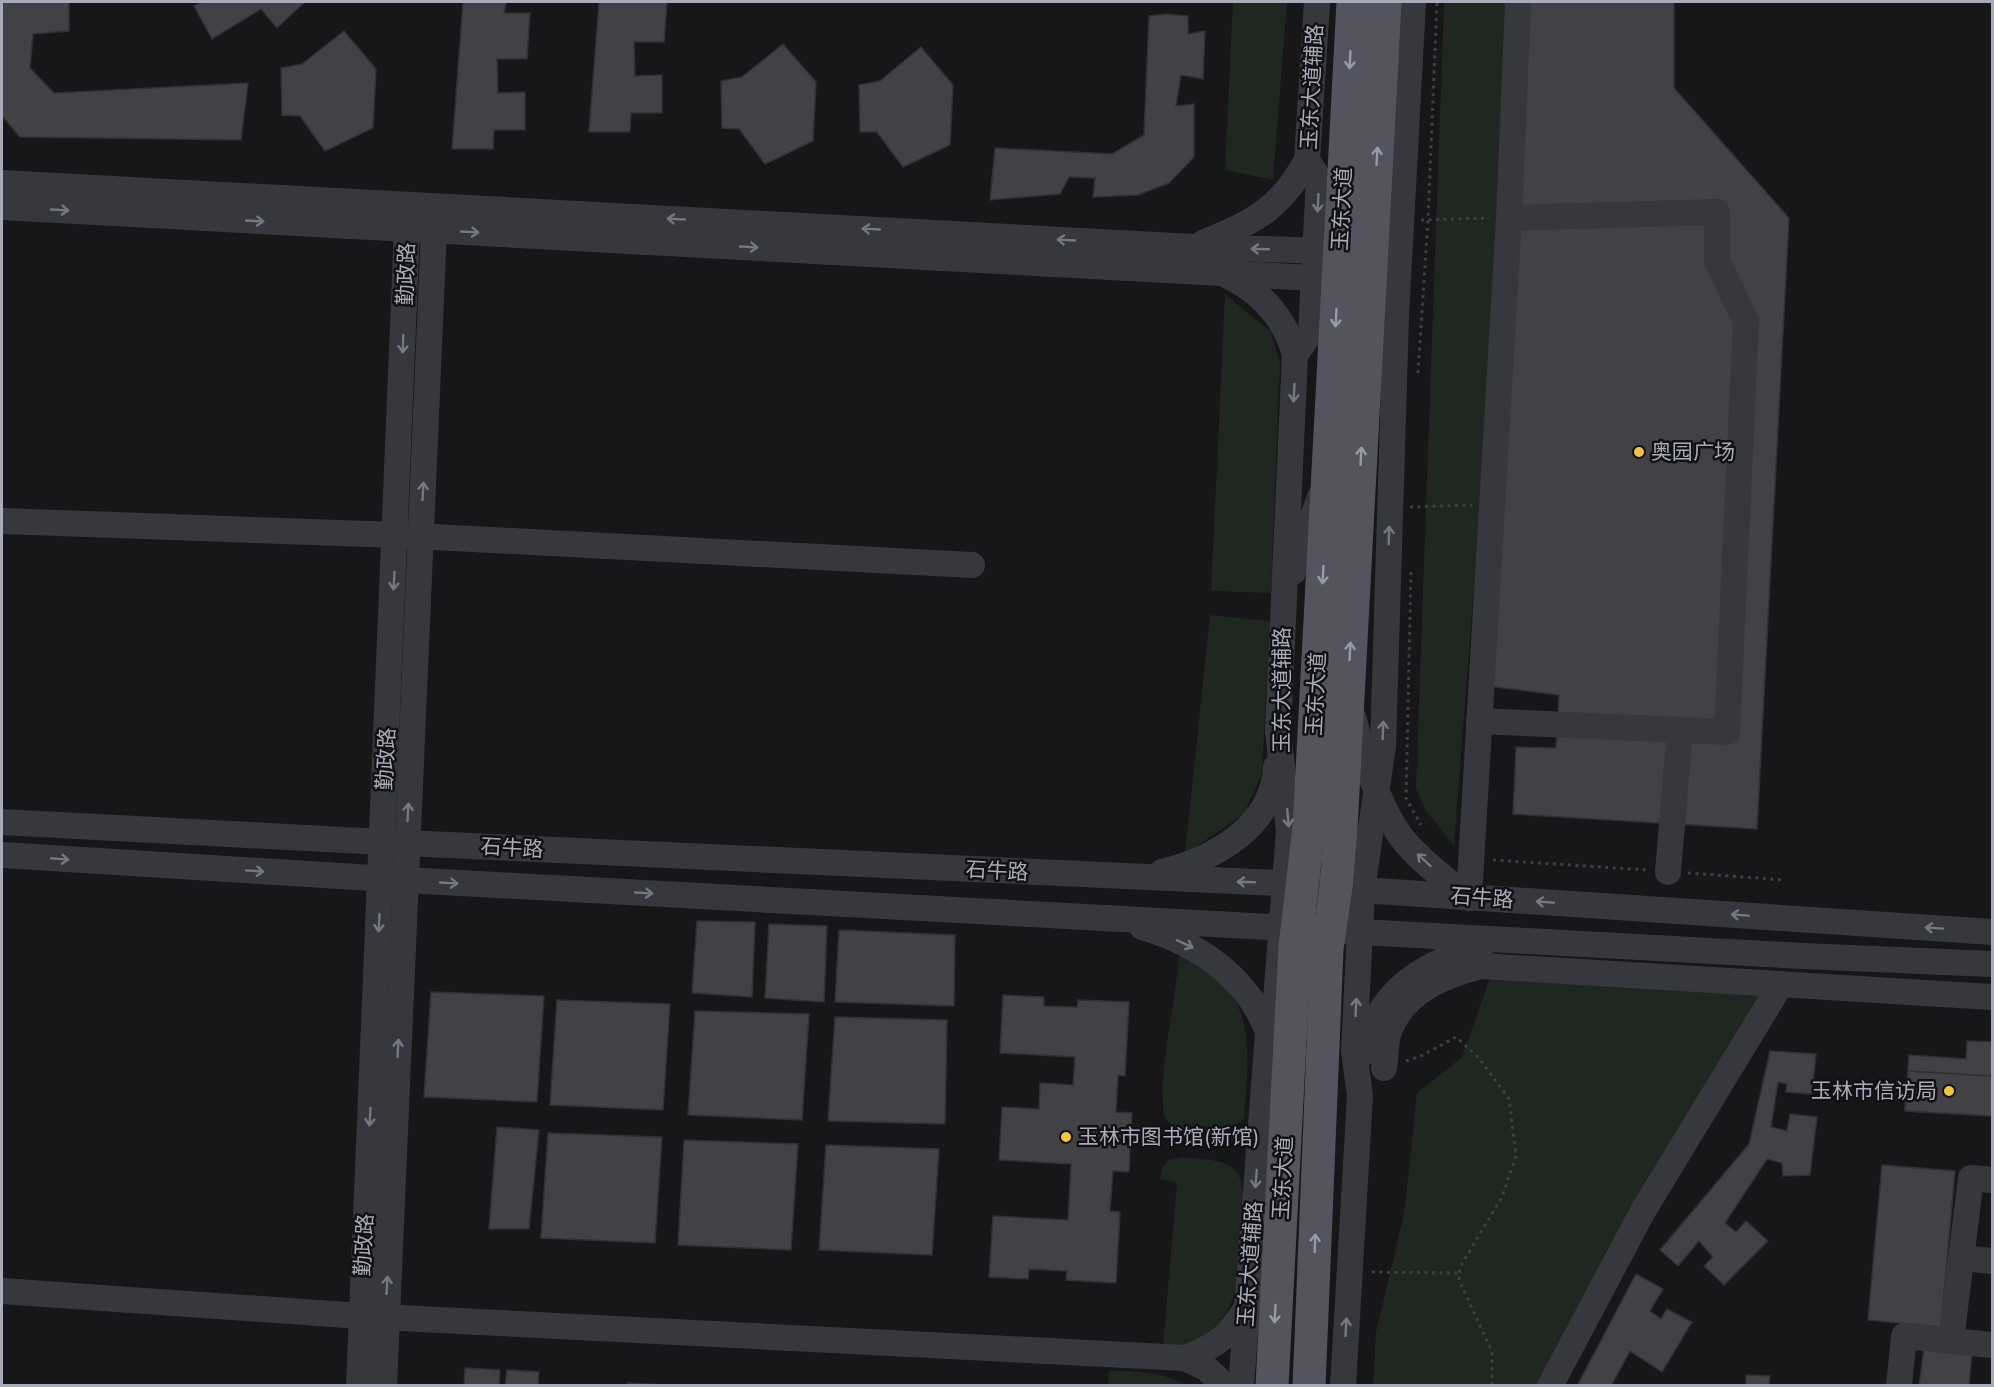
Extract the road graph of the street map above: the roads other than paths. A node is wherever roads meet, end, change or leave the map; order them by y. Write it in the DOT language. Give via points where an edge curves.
graph roads {
  1 [pos="1317,2"];
  2 [pos="1353,2"];
  3 [pos="1385,2"];
  4 [pos="1413,2"];
  5 [pos="1518,2"];
  6 [pos="1307,160"];
  7 [pos="2,183"];
  8 [pos="421,205"];
  9 [pos="2,207"];
  10 [pos="1509,218"];
  11 [pos="407,229"];
  12 [pos="434,230"];
  13 [pos="1193,247"];
  14 [pos="1327,265"];
  15 [pos="1220,273"];
  16 [pos="1295,356"];
  17 [pos="1328,471"];
  18 [pos="2,521"];
  19 [pos="408,536"];
  20 [pos="972,565"];
  21 [pos="1332,694"];
  22 [pos="1479,721"];
  23 [pos="1680,730"];
  24 [pos="1278,731"];
  25 [pos="1377,786"];
  26 [pos="2,822"];
  27 [pos="395,843"];
  28 [pos="2,855"];
  29 [pos="1668,872"];
  30 [pos="1139,878"];
  31 [pos="393,879"];
  32 [pos="1293,884"];
  33 [pos="1349,889"];
  34 [pos="1469,897"];
  35 [pos="1110,917"];
  36 [pos="1289,927"];
  37 [pos="1345,930"];
  38 [pos="1992,932"];
  39 [pos="1497,939"];
  40 [pos="1992,964"];
  41 [pos="1781,984"];
  42 [pos="1992,997"];
  43 [pos="1268,1033"];
  44 [pos="1384,1068"];
  45 [pos="1359,1096"];
  46 [pos="1286,1116"];
  47 [pos="1992,1180"];
  48 [pos="1279,1246"];
  49 [pos="1961,1258"];
  50 [pos="1992,1261"];
  51 [pos="2,1291"];
  52 [pos="1246,1309"];
  53 [pos="373,1316"];
  54 [pos="1951,1340"];
  55 [pos="1992,1345"];
  56 [pos="1185,1358"];
  57 [pos="1309,1376"];
  58 [pos="359,1386"];
  59 [pos="384,1386"];
  60 [pos="1225,1386"];
  61 [pos="1241,1386"];
  62 [pos="1272,1386"];
  63 [pos="1343,1386"];
  64 [pos="1550,1386"];
  65 [pos="1899,1386"];
  1 -- 6 [label="street, 玉东大道辅路"];
  2 -- 14 [label="main road, 玉东大道, one-way"];
  21 -- 3 [label="main road, 玉东大道, one-way"];
  25 -- 4 [label="street, one-way" via="1403,511 1401,221"];
  5 -- 10 [label="street"];
  6 -- 13 [label="street" via="1294,185 1273,207 1245,225"];
  6 -- 14 [label="street, 玉东大道辅路, one-way" via="1319,179"];
  7 -- 8 [label="street"];
  8 -- 11 [label="street, 勤政路"];
  8 -- 12 [label="street, 勤政路"];
  13 -- 8 [label="street, one-way"];
  9 -- 11 [label="street, one-way"];
  10 -- 22 [label="street"];
  10 -- 23 [label="street" via="1717,212 1717,261 1746,321 1727,732"];
  11 -- 12 [label="street"];
  11 -- 19 [label="street, 勤政路, one-way"];
  12 -- 15 [label="street, one-way"];
  19 -- 12 [label="street, 勤政路, one-way"];
  14 -- 13 [label="street, one-way"];
  14 -- 15 [label="street"];
  14 -- 16 [label="street, 玉东大道辅路" via="1311,332"];
  14 -- 17 [label="main road, 玉东大道, one-way"];
  15 -- 16 [label="street" via="1246,285 1265,302 1288,330"];
  16 -- 24 [label="street, 玉东大道辅路, one-way"];
  17 -- 21 [label="main road, 玉东大道, one-way"];
  17 -- 24 [label="street" via="1290,581"];
  18 -- 19 [label="street"];
  19 -- 20 [label="street"];
  19 -- 27 [label="street, 勤政路"];
  21 -- 25 [label="street"];
  21 -- 32 [label="main road, 玉东大道" via="1309,827"];
  21 -- 33 [label="main road, 玉东大道"];
  22 -- 23 [label="street"];
  22 -- 34 [label="street"];
  23 -- 29 [label="street"];
  24 -- 30 [label="street" via="1275,778 1264,808 1253,821 1214,855"];
  24 -- 32 [label="street, 玉东大道辅路, one-way"];
  25 -- 33 [label="street"];
  34 -- 25 [label="street, one-way" via="1407,844 1389,819"];
  26 -- 27 [label="street, 石牛路"];
  27 -- 30 [label="street, 石牛路"];
  27 -- 31 [label="street, 勤政路"];
  28 -- 31 [label="street, 石牛路, one-way"];
  32 -- 30 [label="street, 石牛路, one-way"];
  31 -- 35 [label="street, 石牛路, one-way"];
  31 -- 53 [label="street, 勤政路"];
  32 -- 33 [label="street, 石牛路"];
  32 -- 36 [label="main road, 玉东大道"];
  33 -- 34 [label="street, 石牛路"];
  33 -- 37 [label="main road, 玉东大道"];
  38 -- 34 [label="street, 石牛路, one-way"];
  35 -- 36 [label="street, 石牛路"];
  35 -- 43 [label="street, one-way" via="1165,935 1217,963 1252,1001"];
  36 -- 37 [label="street, 石牛路"];
  36 -- 43 [label="street, 玉东大道辅路"];
  36 -- 46 [label="main road, 玉东大道"];
  37 -- 39 [label="street, 石牛路"];
  45 -- 37 [label="street, one-way"];
  57 -- 37 [label="main road, 玉东大道, one-way" via="1326,959"];
  39 -- 40 [label="street, 石牛路"];
  39 -- 45 [label="street" via="1449,956 1391,994 1376,1018"];
  41 -- 42 [label="street"];
  41 -- 44 [label="street" via="1482,966 1446,976 1420,990 1402,1008 1388,1035"];
  41 -- 64 [label="street" via="1643,1211"];
  43 -- 46 [label="street"];
  43 -- 52 [label="street, 玉东大道辅路, one-way"];
  45 -- 57 [label="street" via="1347,1240"];
  63 -- 45 [label="street, one-way"];
  46 -- 48 [label="main road, 玉东大道"];
  47 -- 49 [label="street" via="1971,1178"];
  48 -- 52 [label="street"];
  48 -- 62 [label="main road, 玉东大道, one-way"];
  49 -- 50 [label="street"];
  49 -- 54 [label="street"];
  51 -- 53 [label="street"];
  52 -- 56 [label="street" via="1215,1346"];
  52 -- 61 [label="street, 玉东大道辅路"];
  53 -- 56 [label="street"];
  53 -- 58 [label="street, 勤政路"];
  53 -- 59 [label="street, 勤政路"];
  54 -- 55 [label="street"];
  54 -- 65 [label="street" via="1904,1336"];
  56 -- 60 [label="street" via="1206,1368"];
}
